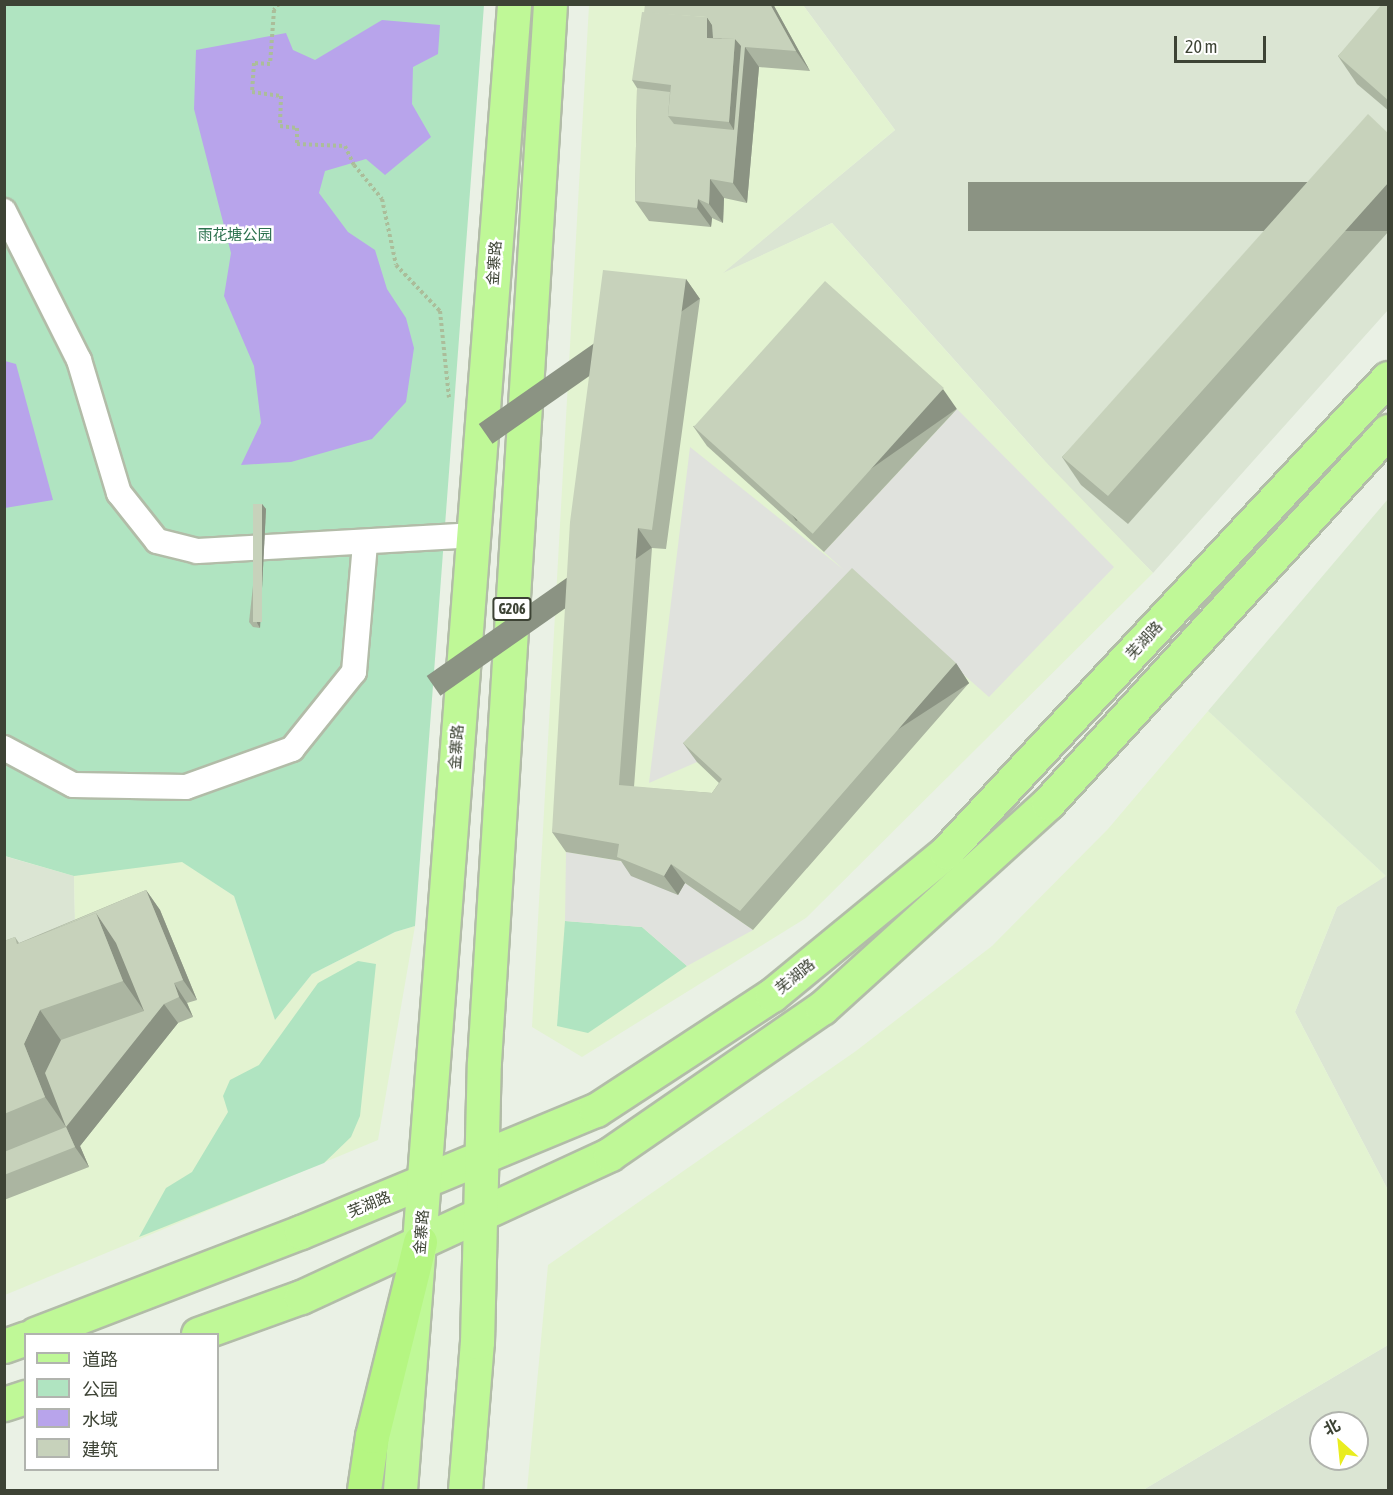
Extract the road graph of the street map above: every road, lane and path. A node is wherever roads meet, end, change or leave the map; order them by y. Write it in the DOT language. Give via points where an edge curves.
graph roads {
  1 [pos="279,4"];
  2 [pos="514,4"];
  3 [pos="550,4"];
  4 [pos="4,211"];
  5 [pos="1389,378"];
  6 [pos="450,402"];
  7 [pos="1389,432"];
  8 [pos="473,535"];
  9 [pos="365,543"];
  10 [pos="4,748"];
  11 [pos="482,1158"];
  12 [pos="425,1181"];
  13 [pos="481,1214"];
  14 [pos="420,1242"];
  15 [pos="40,1333"];
  16 [pos="203,1333"];
  17 [pos="24,1339"];
  18 [pos="4,1346"];
  19 [pos="24,1398"];
  20 [pos="4,1404"];
  21 [pos="364,1491"];
  22 [pos="400,1491"];
  23 [pos="465,1491"];
  1 -- 6 [label="path" via="274,10 270,64 254,63 252,92 281,96 280,126 297,128 297,144 345,146 354,165 382,199 396,265 440,311"];
  2 -- 8 [label="main road, 金寨路"];
  3 -- 11 [label="main road, G206" via="484,1062"];
  4 -- 9 [label="street" via="79,360 119,493 157,541 197,551"];
  5 -- 11 [label="main road, 芜湖路" via="946,852 772,995 596,1110"];
  7 -- 13 [label="main road" via="1048,803 822,1008 610,1154"];
  8 -- 9 [label="street"];
  8 -- 12 [label="main road, 金寨路"];
  9 -- 10 [label="street" via="354,672 292,749 186,787 73,785"];
  11 -- 12 [label="main road, 芜湖路"];
  11 -- 13 [label="main road, G206"];
  12 -- 14 [label="main road, 金寨路"];
  12 -- 15 [label="main road, 芜湖路"];
  13 -- 14 [label="main road"];
  13 -- 23 [label="main road" via="477,1342"];
  14 -- 16 [label="main road" via="301,1297"];
  14 -- 21 [label="highway" via="372,1436"];
  14 -- 22 [label="main road, 金寨路"];
  17 -- 18 [label="main road"];
  19 -- 20 [label="main road"];
}
